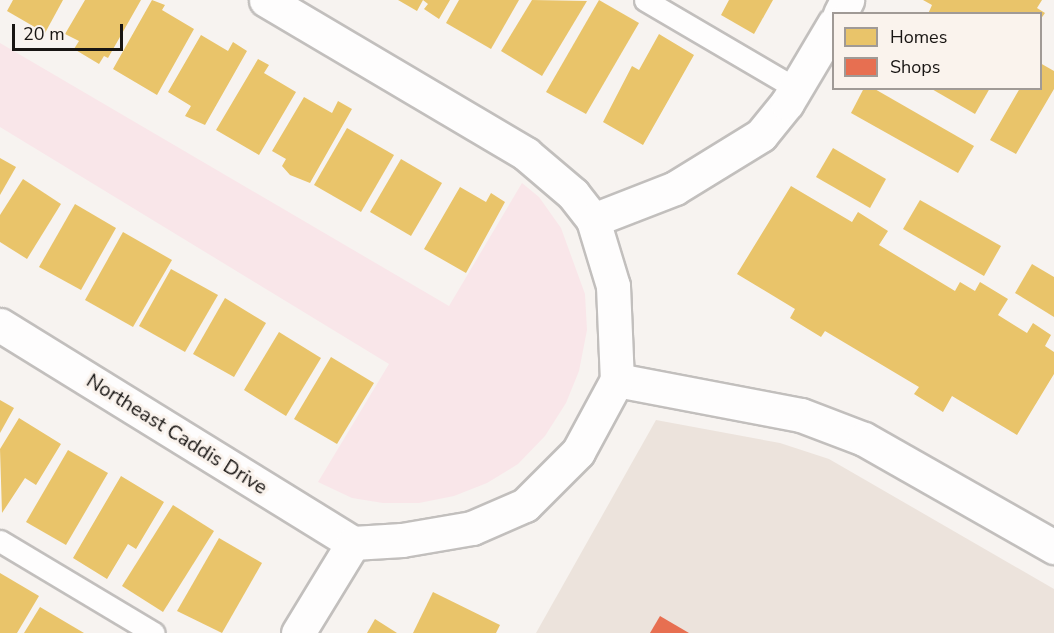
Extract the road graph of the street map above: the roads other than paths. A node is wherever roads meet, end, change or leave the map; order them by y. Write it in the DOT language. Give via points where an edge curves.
graph roads {
  1 [pos="266,0"];
  2 [pos="645,0"];
  3 [pos="832,28"];
  4 [pos="797,89"];
  5 [pos="593,220"];
  6 [pos="0,326"];
  7 [pos="617,380"];
  8 [pos="0,541"];
  9 [pos="353,543"];
  10 [pos="1054,547"];
  11 [pos="154,633"];
  12 [pos="298,633"];
  1 -- 5 [label="street" via="526,154 573,194"];
  2 -- 4 [label="lane"];
  3 -- 4 [label="street"];
  4 -- 5 [label="street" via="761,135 729,157 675,188"];
  5 -- 7 [label="street" via="613,286"];
  6 -- 9 [label="street, Northeast Caddis Drive"];
  7 -- 9 [label="street" via="578,452 525,505 472,528 402,540"];
  7 -- 10 [label="street" via="801,415 864,439"];
  8 -- 11 [label="lane"];
  9 -- 12 [label="street"];
}
